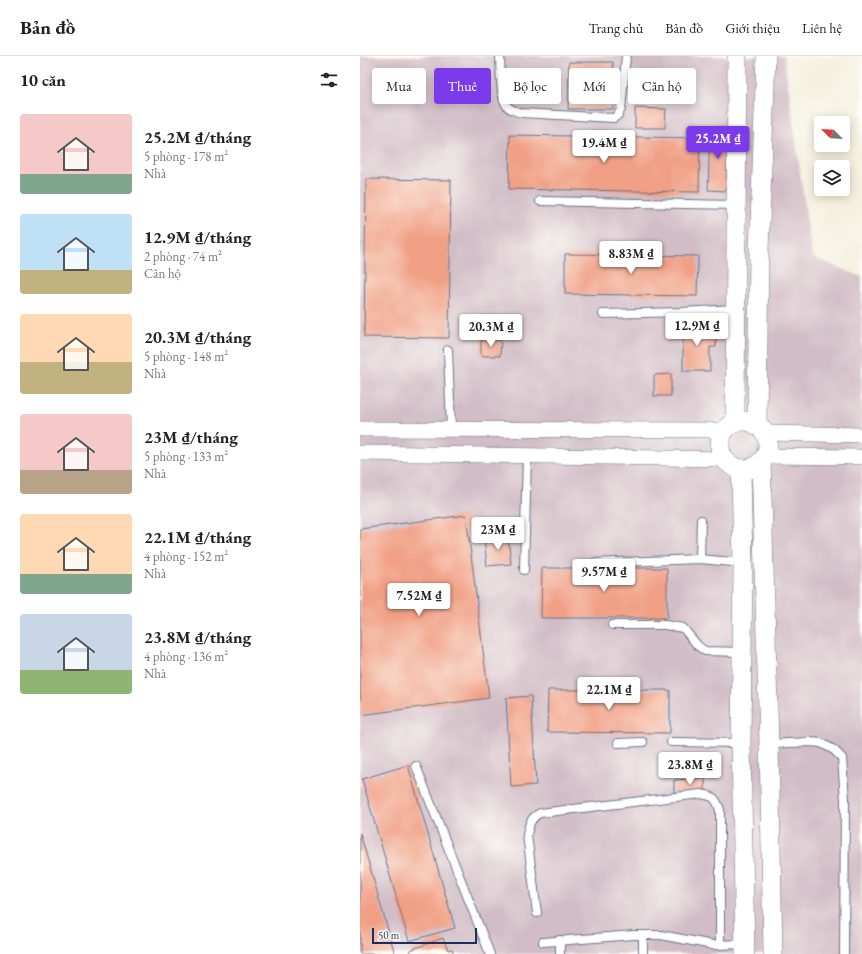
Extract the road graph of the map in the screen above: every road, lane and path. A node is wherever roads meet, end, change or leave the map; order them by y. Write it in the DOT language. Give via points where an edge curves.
graph roads {
  1 [pos="500,56"];
  2 [pos="626,56"];
  3 [pos="737,56"];
  4 [pos="766,56"];
  5 [pos="540,201"];
  6 [pos="735,205"];
  7 [pos="735,309"];
  8 [pos="603,314"];
  9 [pos="448,350"];
  10 [pos="730,427"];
  11 [pos="360,429"];
  12 [pos="451,429"];
  13 [pos="761,430"];
  14 [pos="862,435"];
  15 [pos="360,452"];
  16 [pos="527,455"];
  17 [pos="862,457"];
  18 [pos="724,459"];
  19 [pos="763,459"];
  20 [pos="741,469"];
  21 [pos="701,520"];
  22 [pos="700,559"];
  23 [pos="594,563"];
  24 [pos="743,563"];
  25 [pos="524,570"];
  26 [pos="612,625"];
  27 [pos="743,652"];
  28 [pos="643,742"];
  29 [pos="671,742"];
  30 [pos="618,743"];
  31 [pos="741,743"];
  32 [pos="769,744"];
  33 [pos="416,766"];
  34 [pos="537,913"];
  35 [pos="642,935"];
  36 [pos="560,940"];
  37 [pos="543,942"];
  38 [pos="720,945"];
  39 [pos="773,948"];
  40 [pos="745,949"];
  41 [pos="490,954"];
  42 [pos="560,954"];
  43 [pos="643,954"];
  44 [pos="844,954"];
  1 -- 2 [label="lane" via="503,94 507,106 513,110 521,113 614,118 621,109"];
  3 -- 6 [label="street"];
  4 -- 13 [label="street" via="759,251"];
  5 -- 6 [label="lane"];
  6 -- 7 [label="street"];
  7 -- 8 [label="lane"];
  7 -- 10 [label="street"];
  9 -- 12 [label="lane"];
  10 -- 12 [label="street"];
  10 -- 13 [label="street" via="750,422"];
  10 -- 18 [label="street" via="722,436 720,444"];
  11 -- 12 [label="street"];
  13 -- 14 [label="street"];
  13 -- 19 [label="street" via="767,441"];
  15 -- 16 [label="street"];
  16 -- 18 [label="street"];
  16 -- 25 [label="lane"];
  17 -- 19 [label="street"];
  18 -- 20 [label="street"];
  19 -- 20 [label="street" via="751,468"];
  19 -- 32 [label="street"];
  20 -- 24 [label="street"];
  21 -- 22 [label="lane"];
  22 -- 23 [label="lane"];
  22 -- 24 [label="lane"];
  24 -- 27 [label="street"];
  26 -- 27 [label="lane" via="665,625 684,628 705,651"];
  27 -- 31 [label="street"];
  28 -- 30 [label="lane"];
  29 -- 31 [label="lane"];
  31 -- 32 [label="street"];
  31 -- 40 [label="street"];
  32 -- 39 [label="street"];
  32 -- 44 [label="lane" via="821,743 842,758 845,800"];
  33 -- 41 [label="lane"];
  34 -- 38 [label="lane" via="527,835 529,823 534,817 540,813 635,801 711,795 718,802 720,810"];
  35 -- 36 [label="lane"];
  35 -- 38 [label="lane" via="661,935"];
  35 -- 43 [label="lane"];
  36 -- 37 [label="lane"];
  36 -- 42 [label="lane"];
  38 -- 40 [label="lane"];
  39 -- 40 [label="street"];
}
